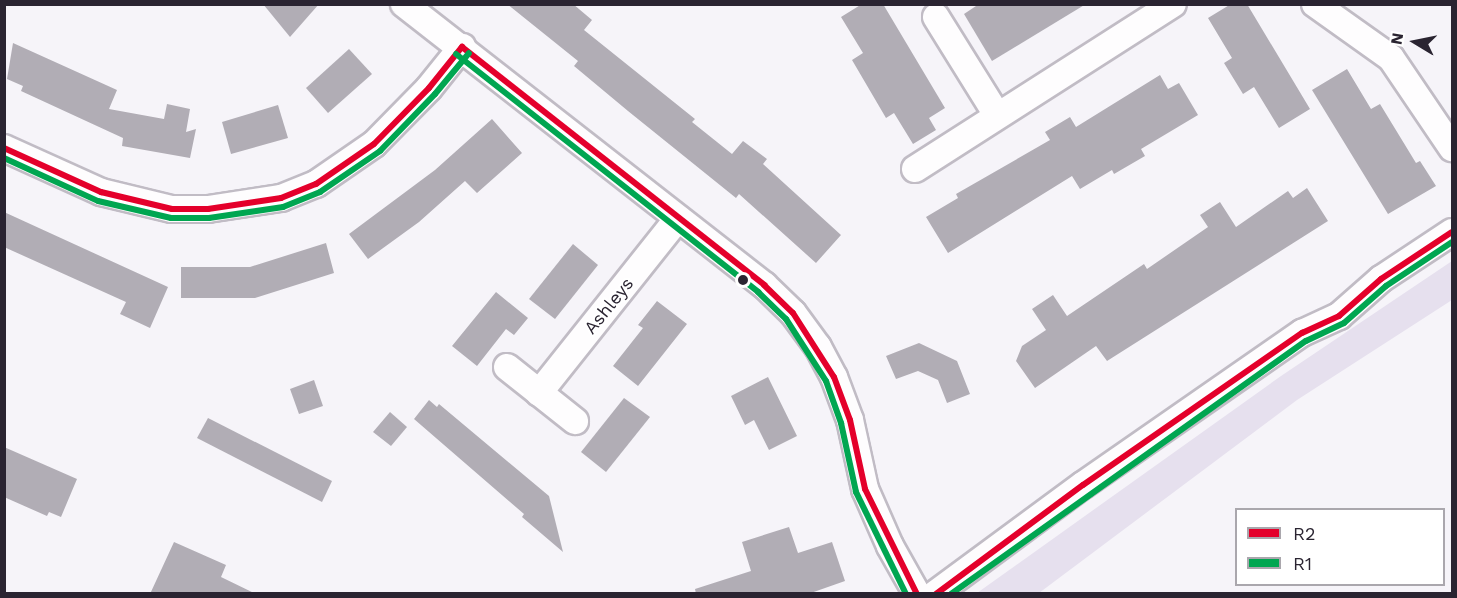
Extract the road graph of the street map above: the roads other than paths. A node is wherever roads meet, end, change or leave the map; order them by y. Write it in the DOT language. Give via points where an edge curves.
graph roads {
  1 [pos="404,4"];
  2 [pos="1173,4"];
  3 [pos="1315,4"];
  4 [pos="936,16"];
  5 [pos="462,47"];
  6 [pos="997,115"];
  7 [pos="4,148"];
  8 [pos="1452,148"];
  9 [pos="915,169"];
  10 [pos="678,218"];
  11 [pos="1452,232"];
  12 [pos="507,367"];
  13 [pos="539,393"];
  14 [pos="575,421"];
  15 [pos="917,594"];
  16 [pos="935,594"];
  1 -- 5 [label="street"];
  2 -- 6 [label="street"];
  3 -- 8 [label="street" via="1391,58"];
  4 -- 6 [label="street"];
  5 -- 7 [label="street" via="429,88 374,144 316,184 281,198 208,210 172,209 101,192"];
  5 -- 10 [label="street"];
  6 -- 9 [label="street"];
  10 -- 13 [label="street, Ashleys"];
  10 -- 15 [label="street" via="764,285 793,313 818,347 850,420 865,489"];
  11 -- 16 [label="street" via="1381,279 1339,316 1302,333 1083,485"];
  12 -- 13 [label="street"];
  13 -- 14 [label="street"];
}
